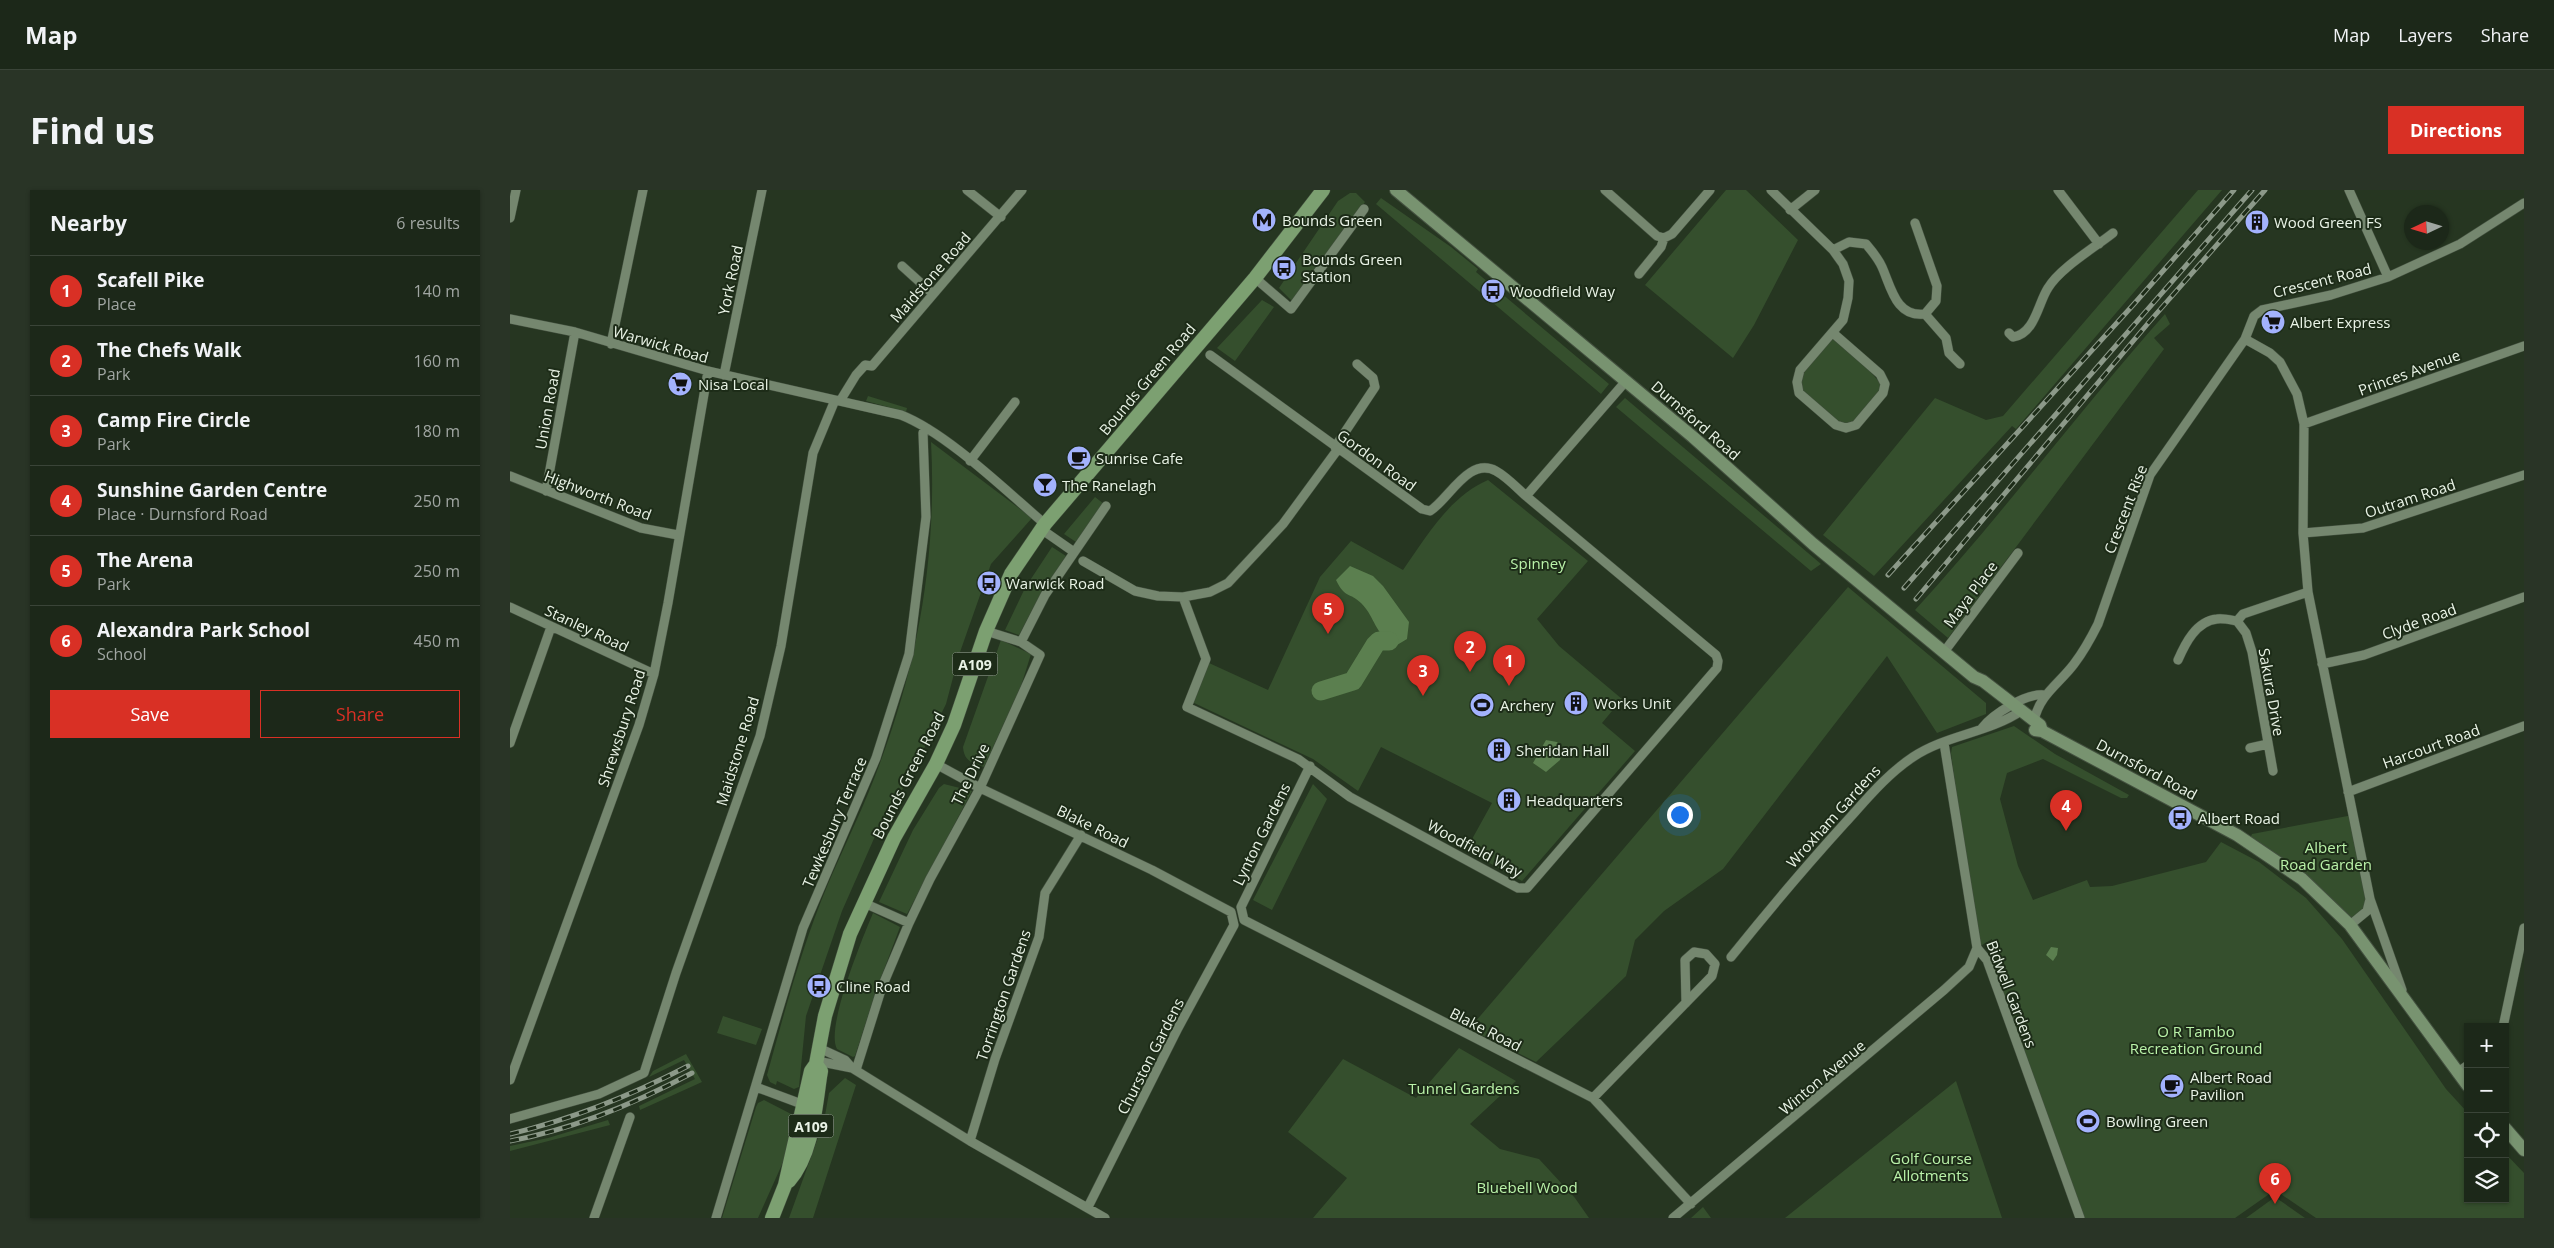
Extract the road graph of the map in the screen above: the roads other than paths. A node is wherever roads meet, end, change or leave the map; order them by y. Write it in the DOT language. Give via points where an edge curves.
graph roads {
  1 [pos="516,190"];
  2 [pos="643,190"];
  3 [pos="762,190"];
  4 [pos="967,190"];
  5 [pos="1022,190"];
  6 [pos="1323,190"];
  7 [pos="1396,190"];
  8 [pos="1605,190"];
  9 [pos="1710,190"];
  10 [pos="1771,190"];
  11 [pos="1815,190"];
  12 [pos="2058,190"];
  13 [pos="2349,190"];
  14 [pos="2524,203"];
  15 [pos="1364,209"];
  16 [pos="1790,210"];
  17 [pos="1001,217"];
  18 [pos="510,218"];
  19 [pos="1915,223"];
  20 [pos="2113,234"];
  21 [pos="1664,238"];
  22 [pos="2099,244"];
  23 [pos="1832,250"];
  24 [pos="902,266"];
  25 [pos="1639,274"];
  26 [pos="2388,277"];
  27 [pos="1255,278"];
  28 [pos="933,294"];
  29 [pos="1925,314"];
  30 [pos="510,319"];
  31 [pos="575,332"];
  32 [pos="2009,333"];
  33 [pos="1833,334"];
  34 [pos="2245,339"];
  35 [pos="611,344"];
  36 [pos="2524,346"];
  37 [pos="1210,355"];
  38 [pos="1357,364"];
  39 [pos="1960,364"];
  40 [pos="708,372"];
  41 [pos="724,375"];
  42 [pos="1626,382"];
  43 [pos="837,401"];
  44 [pos="1015,402"];
  45 [pos="2304,424"];
  46 [pos="925,427"];
  47 [pos="1337,448"];
  48 [pos="970,461"];
  49 [pos="2524,475"];
  50 [pos="510,476"];
  51 [pos="546,491"];
  52 [pos="1526,496"];
  53 [pos="1106,506"];
  54 [pos="1043,526"];
  55 [pos="2303,533"];
  56 [pos="678,535"];
  57 [pos="1074,552"];
  58 [pos="2018,553"];
  59 [pos="1083,561"];
  60 [pos="2308,592"];
  61 [pos="1183,597"];
  62 [pos="2524,597"];
  63 [pos="510,607"];
  64 [pos="2237,621"];
  65 [pos="551,627"];
  66 [pos="986,631"];
  67 [pos="1021,642"];
  68 [pos="1944,652"];
  69 [pos="2178,660"];
  70 [pos="2322,664"];
  71 [pos="654,674"];
  72 [pos="2044,695"];
  73 [pos="2013,710"];
  74 [pos="2038,726"];
  75 [pos="2524,726"];
  76 [pos="511,738"];
  77 [pos="1944,743"];
  78 [pos="2268,744"];
  79 [pos="2250,748"];
  80 [pos="936,764"];
  81 [pos="1310,766"];
  82 [pos="2273,771"];
  83 [pos="980,788"];
  84 [pos="2348,792"];
  85 [pos="1081,835"];
  86 [pos="2370,898"];
  87 [pos="864,903"];
  88 [pos="1238,916"];
  89 [pos="910,923"];
  90 [pos="2350,925"];
  91 [pos="2524,928"];
  92 [pos="1977,948"];
  93 [pos="1731,957"];
  94 [pos="1686,1003"];
  95 [pos="2406,1003"];
  96 [pos="2504,1023"];
  97 [pos="818,1058"];
  98 [pos="2464,1068"];
  99 [pos="854,1069"];
  100 [pos="2457,1073"];
  101 [pos="510,1080"];
  102 [pos="2464,1081"];
  103 [pos="756,1087"];
  104 [pos="1593,1098"];
  105 [pos="810,1107"];
  106 [pos="630,1117"];
  107 [pos="510,1119"];
  108 [pos="2509,1133"];
  109 [pos="970,1140"];
  110 [pos="2524,1150"];
  111 [pos="1691,1204"];
  112 [pos="1088,1207"];
  113 [pos="594,1218"];
  114 [pos="716,1218"];
  115 [pos="772,1218"];
  116 [pos="1104,1218"];
  117 [pos="1674,1218"];
  118 [pos="2080,1218"];
  1 -- 18 [label="street"];
  2 -- 35 [label="street"];
  3 -- 41 [label="street, York Road"];
  4 -- 17 [label="street"];
  5 -- 17 [label="street, Maidstone Road"];
  6 -- 27 [label="main road, Bounds Green Road / A109"];
  7 -- 42 [label="main road, Durnsford Road"];
  8 -- 21 [label="street" via="1657,236"];
  9 -- 21 [label="street" via="1672,234"];
  10 -- 16 [label="street"];
  11 -- 16 [label="street"];
  12 -- 22 [label="street"];
  13 -- 26 [label="street"];
  14 -- 26 [label="street, Crescent Road" via="2460,244"];
  15 -- 27 [label="street" via="1291,309"];
  16 -- 23 [label="street"];
  17 -- 28 [label="street, Maidstone Road"];
  19 -- 29 [label="street" via="1937,286 1936,301"];
  20 -- 22 [label="street"];
  21 -- 25 [label="street" via="1662,247"];
  22 -- 32 [label="street" via="2052,282 2024,332 2013,337"];
  23 -- 29 [label="street" via="1849,242 1866,244 1881,266 1898,303 1910,314"];
  23 -- 33 [label="street" via="1844,264 1849,281 1843,320"];
  24 -- 28 [label="street"];
  26 -- 34 [label="street, Crescent Road" via="2331,295 2262,310 2254,316"];
  27 -- 54 [label="main road, Bounds Green Road / A109"];
  28 -- 43 [label="street, Maidstone Road" via="872,366 865,365 856,375"];
  29 -- 39 [label="street" via="1946,338 1949,353"];
  30 -- 31 [label="street, Warwick Road"];
  31 -- 35 [label="street, Warwick Road"];
  31 -- 51 [label="street, Union Road"];
  33 -- 33 [label="street" via="1800,370 1796,382 1799,393 1836,425 1846,428 1856,425 1883,393 1885,384 1880,374"];
  34 -- 45 [label="street" via="2280,362 2297,394"];
  34 -- 72 [label="street, Crescent Rise" via="2150,475 2089,644 2074,665"];
  35 -- 40 [label="street, Warwick Road"];
  36 -- 45 [label="street, Princes Avenue"];
  37 -- 47 [label="street, Gordon Road"];
  38 -- 47 [label="street" via="1373,378 1375,386"];
  40 -- 41 [label="street, Warwick Road"];
  40 -- 56 [label="street, Shrewsbury Road"];
  41 -- 43 [label="street, Warwick Road"];
  42 -- 52 [label="street"];
  42 -- 68 [label="main road, Durnsford Road"];
  43 -- 46 [label="street, Warwick Road" via="909,418"];
  43 -- 107 [label="street, Maidstone Road" via="812,453 781,646 760,736 644,1073 599,1094"];
  44 -- 48 [label="street"];
  45 -- 55 [label="street"];
  46 -- 48 [label="street"];
  46 -- 103 [label="street, Tewkesbury Terrace" via="926,517 908,654 873,766 803,928"];
  47 -- 52 [label="street, Gordon Road" via="1422,509 1430,511 1438,506 1470,472 1478,469 1496,471"];
  47 -- 61 [label="street" via="1284,524 1228,583 1210,592"];
  48 -- 54 [label="street"];
  49 -- 55 [label="street, Outram Road" via="2362,528"];
  50 -- 51 [label="street, Highworth Road"];
  51 -- 56 [label="street, Highworth Road" via="641,528"];
  52 -- 81 [label="street, Woodfield Way" via="1716,655 1717,668 1526,888 1518,888 1350,797"];
  53 -- 57 [label="street"];
  54 -- 57 [label="street"];
  54 -- 66 [label="main road, Bounds Green Road / A109" via="1011,574"];
  55 -- 60 [label="street"];
  56 -- 71 [label="street, Shrewsbury Road"];
  57 -- 67 [label="street" via="1045,595"];
  58 -- 68 [label="street, Maya Place"];
  59 -- 61 [label="street" via="1135,591"];
  60 -- 64 [label="street" via="2243,614"];
  60 -- 70 [label="street"];
  61 -- 81 [label="street, Woodfield Way" via="1206,659 1186,707"];
  62 -- 70 [label="street, Clyde Road" via="2364,655"];
  63 -- 65 [label="street, Stanley Road"];
  64 -- 69 [label="street" via="2217,618 2201,625 2188,638"];
  64 -- 78 [label="street, Sakura Drive" via="2246,633 2252,652"];
  65 -- 71 [label="street, Stanley Road"];
  65 -- 76 [label="street"];
  66 -- 67 [label="street, The Drive"];
  66 -- 80 [label="main road, Bounds Green Road / A109" via="954,725"];
  67 -- 83 [label="street, The Drive" via="1040,655"];
  68 -- 73 [label="main road, Durnsford Road" via="1974,677 1975,683"];
  70 -- 84 [label="street"];
  71 -- 101 [label="street, Shrewsbury Road" via="639,725"];
  72 -- 73 [label="street, Crescent Rise" via="2037,694"];
  72 -- 74 [label="street, Crescent Rise"];
  73 -- 74 [label="main road, Durnsford Road" via="2030,728"];
  73 -- 77 [label="street, Wroxham Gardens" via="1982,728"];
  74 -- 90 [label="main road, Durnsford Road" via="2237,836 2302,880"];
  75 -- 84 [label="street, Harcourt Road"];
  77 -- 92 [label="street, Bidwell Gardens"];
  77 -- 93 [label="street, Wroxham Gardens" via="1915,756 1891,773 1785,889"];
  78 -- 79 [label="street"];
  78 -- 82 [label="street, Sakura Drive"];
  80 -- 83 [label="street, Blake Road"];
  80 -- 87 [label="main road, Bounds Green Road / A109" via="894,838"];
  81 -- 88 [label="street, Lynton Gardens"];
  83 -- 85 [label="street, Blake Road"];
  83 -- 89 [label="street, The Drive"];
  84 -- 86 [label="street"];
  85 -- 88 [label="street, Blake Road"];
  85 -- 109 [label="street, Torrington Gardens" via="1045,892 1040,937 995,1059"];
  86 -- 90 [label="street" via="2367,911"];
  86 -- 95 [label="street"];
  87 -- 89 [label="street"];
  87 -- 97 [label="main road, Bounds Green Road / A109" via="838,972"];
  88 -- 104 [label="street, Blake Road"];
  88 -- 112 [label="street, Churston Gardens"];
  89 -- 99 [label="street, The Drive" via="882,987"];
  90 -- 95 [label="main road, Durnsford Road"];
  91 -- 96 [label="street"];
  92 -- 111 [label="street, Winton Avenue" via="1969,967 1944,990"];
  92 -- 118 [label="street, Bidwell Gardens" via="1987,960"];
  94 -- 94 [label="street" via="1685,960 1694,952 1706,954 1716,964 1712,976"];
  94 -- 104 [label="street"];
  95 -- 100 [label="main road"];
  97 -- 99 [label="street" via="845,1060"];
  97 -- 105 [label="main road, Bounds Green Road / A109" via="821,1071"];
  98 -- 100 [label="street"];
  99 -- 109 [label="street"];
  100 -- 102 [label="main road"];
  103 -- 105 [label="street"];
  103 -- 114 [label="street, Tewkesbury Terrace"];
  104 -- 111 [label="street, Blake Road"];
  105 -- 115 [label="main road, Bounds Green Road / A109" via="801,1162 785,1185"];
  106 -- 113 [label="street"];
  108 -- 110 [label="main road"];
  109 -- 112 [label="street"];
  111 -- 117 [label="street, Winton Avenue"];
  112 -- 116 [label="street"];
}
